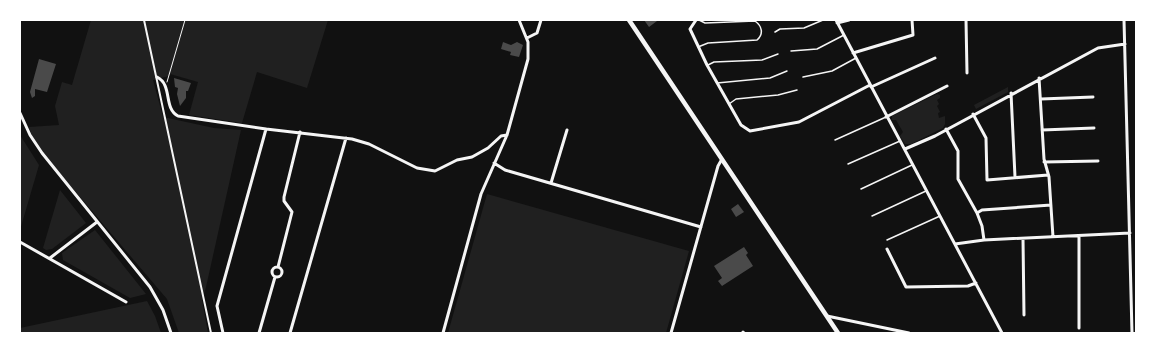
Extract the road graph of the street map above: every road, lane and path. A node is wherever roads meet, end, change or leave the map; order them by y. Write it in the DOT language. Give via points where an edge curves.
graph roads {
  1 [pos="144,20"];
  2 [pos="185,20"];
  3 [pos="518,20"];
  4 [pos="541,20"];
  5 [pos="629,20"];
  6 [pos="696,20"];
  7 [pos="699,20"];
  8 [pos="823,20"];
  9 [pos="849,20"];
  10 [pos="912,20"];
  11 [pos="966,20"];
  12 [pos="1124,20"];
  13 [pos="836,21"];
  14 [pos="775,32"];
  15 [pos="844,35"];
  16 [pos="527,38"];
  17 [pos="1125,44"];
  18 [pos="698,47"];
  19 [pos="790,51"];
  20 [pos="853,53"];
  21 [pos="778,54"];
  22 [pos="856,58"];
  23 [pos="936,58"];
  24 [pos="707,65"];
  25 [pos="787,71"];
  26 [pos="967,73"];
  27 [pos="157,77"];
  28 [pos="803,77"];
  29 [pos="1039,78"];
  30 [pos="717,83"];
  31 [pos="165,84"];
  32 [pos="870,86"];
  33 [pos="947,86"];
  34 [pos="796,90"];
  35 [pos="1011,93"];
  36 [pos="1093,97"];
  37 [pos="1041,99"];
  38 [pos="729,104"];
  39 [pos="20,113"];
  40 [pos="973,114"];
  41 [pos="886,116"];
  42 [pos="1094,128"];
  43 [pos="266,129"];
  44 [pos="946,129"];
  45 [pos="567,130"];
  46 [pos="1042,130"];
  47 [pos="300,132"];
  48 [pos="507,135"];
  49 [pos="346,138"];
  50 [pos="835,140"];
  51 [pos="900,141"];
  52 [pos="905,149"];
  53 [pos="722,159"];
  54 [pos="1098,161"];
  55 [pos="1044,162"];
  56 [pos="494,163"];
  57 [pos="848,164"];
  58 [pos="912,165"];
  59 [pos="1048,175"];
  60 [pos="1015,177"];
  61 [pos="551,183"];
  62 [pos="860,189"];
  63 [pos="926,191"];
  64 [pos="1051,205"];
  65 [pos="977,213"];
  66 [pos="872,216"];
  67 [pos="940,216"];
  68 [pos="97,222"];
  69 [pos="701,227"];
  70 [pos="1130,233"];
  71 [pos="1053,236"];
  72 [pos="1079,236"];
  73 [pos="1023,239"];
  74 [pos="887,240"];
  75 [pos="984,240"];
  76 [pos="20,242"];
  77 [pos="955,244"];
  78 [pos="887,250"];
  79 [pos="50,258"];
  80 [pos="278,267"];
  81 [pos="275,277"];
  82 [pos="976,283"];
  83 [pos="126,302"];
  84 [pos="1024,315"];
  85 [pos="827,316"];
  86 [pos="1079,328"];
  87 [pos="171,333"];
  88 [pos="211,333"];
  89 [pos="223,333"];
  90 [pos="259,333"];
  91 [pos="290,333"];
  92 [pos="443,333"];
  93 [pos="671,333"];
  94 [pos="838,333"];
  95 [pos="909,333"];
  96 [pos="1002,333"];
  97 [pos="1132,333"];
  1 -- 27 [label="street"];
  2 -- 31 [label="path"];
  3 -- 16 [label="street"];
  4 -- 16 [label="street" via="537,33"];
  5 -- 53 [label="main road"];
  6 -- 18 [label="street" via="690,29"];
  7 -- 18 [label="lane" via="705,23 755,21 762,31 758,40 708,43"];
  8 -- 14 [label="lane" via="804,28 780,29"];
  9 -- 13 [label="street"];
  10 -- 20 [label="street" via="913,35"];
  11 -- 26 [label="street"];
  12 -- 17 [label="street"];
  13 -- 15 [label="street"];
  15 -- 19 [label="lane" via="817,49"];
  15 -- 20 [label="street"];
  16 -- 48 [label="street" via="528,59"];
  17 -- 29 [label="street" via="1098,48"];
  17 -- 70 [label="street"];
  18 -- 24 [label="street"];
  20 -- 22 [label="street"];
  21 -- 24 [label="lane" via="762,60 714,62"];
  22 -- 28 [label="lane" via="832,71"];
  22 -- 32 [label="street"];
  23 -- 32 [label="street"];
  24 -- 30 [label="street"];
  25 -- 30 [label="lane" via="770,78"];
  27 -- 31 [label="street"];
  27 -- 88 [label="street"];
  29 -- 35 [label="street"];
  29 -- 37 [label="street"];
  30 -- 38 [label="street"];
  31 -- 43 [label="street" via="171,110 178,116"];
  32 -- 38 [label="street" via="799,122 750,130 741,125"];
  32 -- 41 [label="street"];
  33 -- 41 [label="street"];
  34 -- 38 [label="lane" via="778,95 736,99"];
  35 -- 40 [label="street"];
  35 -- 60 [label="street"];
  36 -- 37 [label="street"];
  37 -- 46 [label="street"];
  39 -- 68 [label="street" via="42,153"];
  40 -- 44 [label="street"];
  40 -- 60 [label="street" via="986,138 987,180"];
  41 -- 50 [label="lane"];
  41 -- 51 [label="street"];
  42 -- 46 [label="street"];
  43 -- 47 [label="street"];
  43 -- 89 [label="street" via="217,306"];
  44 -- 52 [label="street"];
  44 -- 65 [label="street" via="958,151 958,179"];
  45 -- 61 [label="street"];
  46 -- 55 [label="street"];
  47 -- 49 [label="street"];
  47 -- 80 [label="street" via="284,197 292,212"];
  48 -- 49 [label="street" via="501,136 488,148 472,157 457,160 435,171 417,168 369,144"];
  48 -- 56 [label="street"];
  49 -- 91 [label="street"];
  51 -- 52 [label="street"];
  51 -- 57 [label="lane"];
  52 -- 58 [label="street"];
  53 -- 69 [label="street"];
  53 -- 85 [label="main road"];
  54 -- 55 [label="street"];
  55 -- 59 [label="street"];
  56 -- 61 [label="street" via="505,170"];
  56 -- 92 [label="street" via="481,194"];
  58 -- 62 [label="lane"];
  58 -- 63 [label="street"];
  59 -- 60 [label="street"];
  59 -- 64 [label="street"];
  61 -- 69 [label="street"];
  63 -- 66 [label="lane"];
  63 -- 67 [label="street"];
  64 -- 65 [label="street" via="982,210"];
  64 -- 71 [label="street"];
  65 -- 75 [label="street"];
  67 -- 74 [label="lane"];
  67 -- 77 [label="street"];
  68 -- 79 [label="street"];
  68 -- 87 [label="street" via="150,287 163,310"];
  69 -- 93 [label="street"];
  70 -- 72 [label="street"];
  70 -- 97 [label="street"];
  71 -- 72 [label="street"];
  71 -- 73 [label="street"];
  72 -- 86 [label="street"];
  73 -- 75 [label="street"];
  73 -- 84 [label="street"];
  75 -- 77 [label="street"];
  76 -- 79 [label="street"];
  77 -- 82 [label="street"];
  78 -- 82 [label="street" via="906,288 968,286"];
  79 -- 83 [label="street"];
  80 -- 81 [label="street" via="272,270"];
  80 -- 81 [label="street" via="282,273"];
  81 -- 90 [label="street"];
  82 -- 96 [label="street"];
  85 -- 94 [label="main road"];
  85 -- 95 [label="street"];
}
